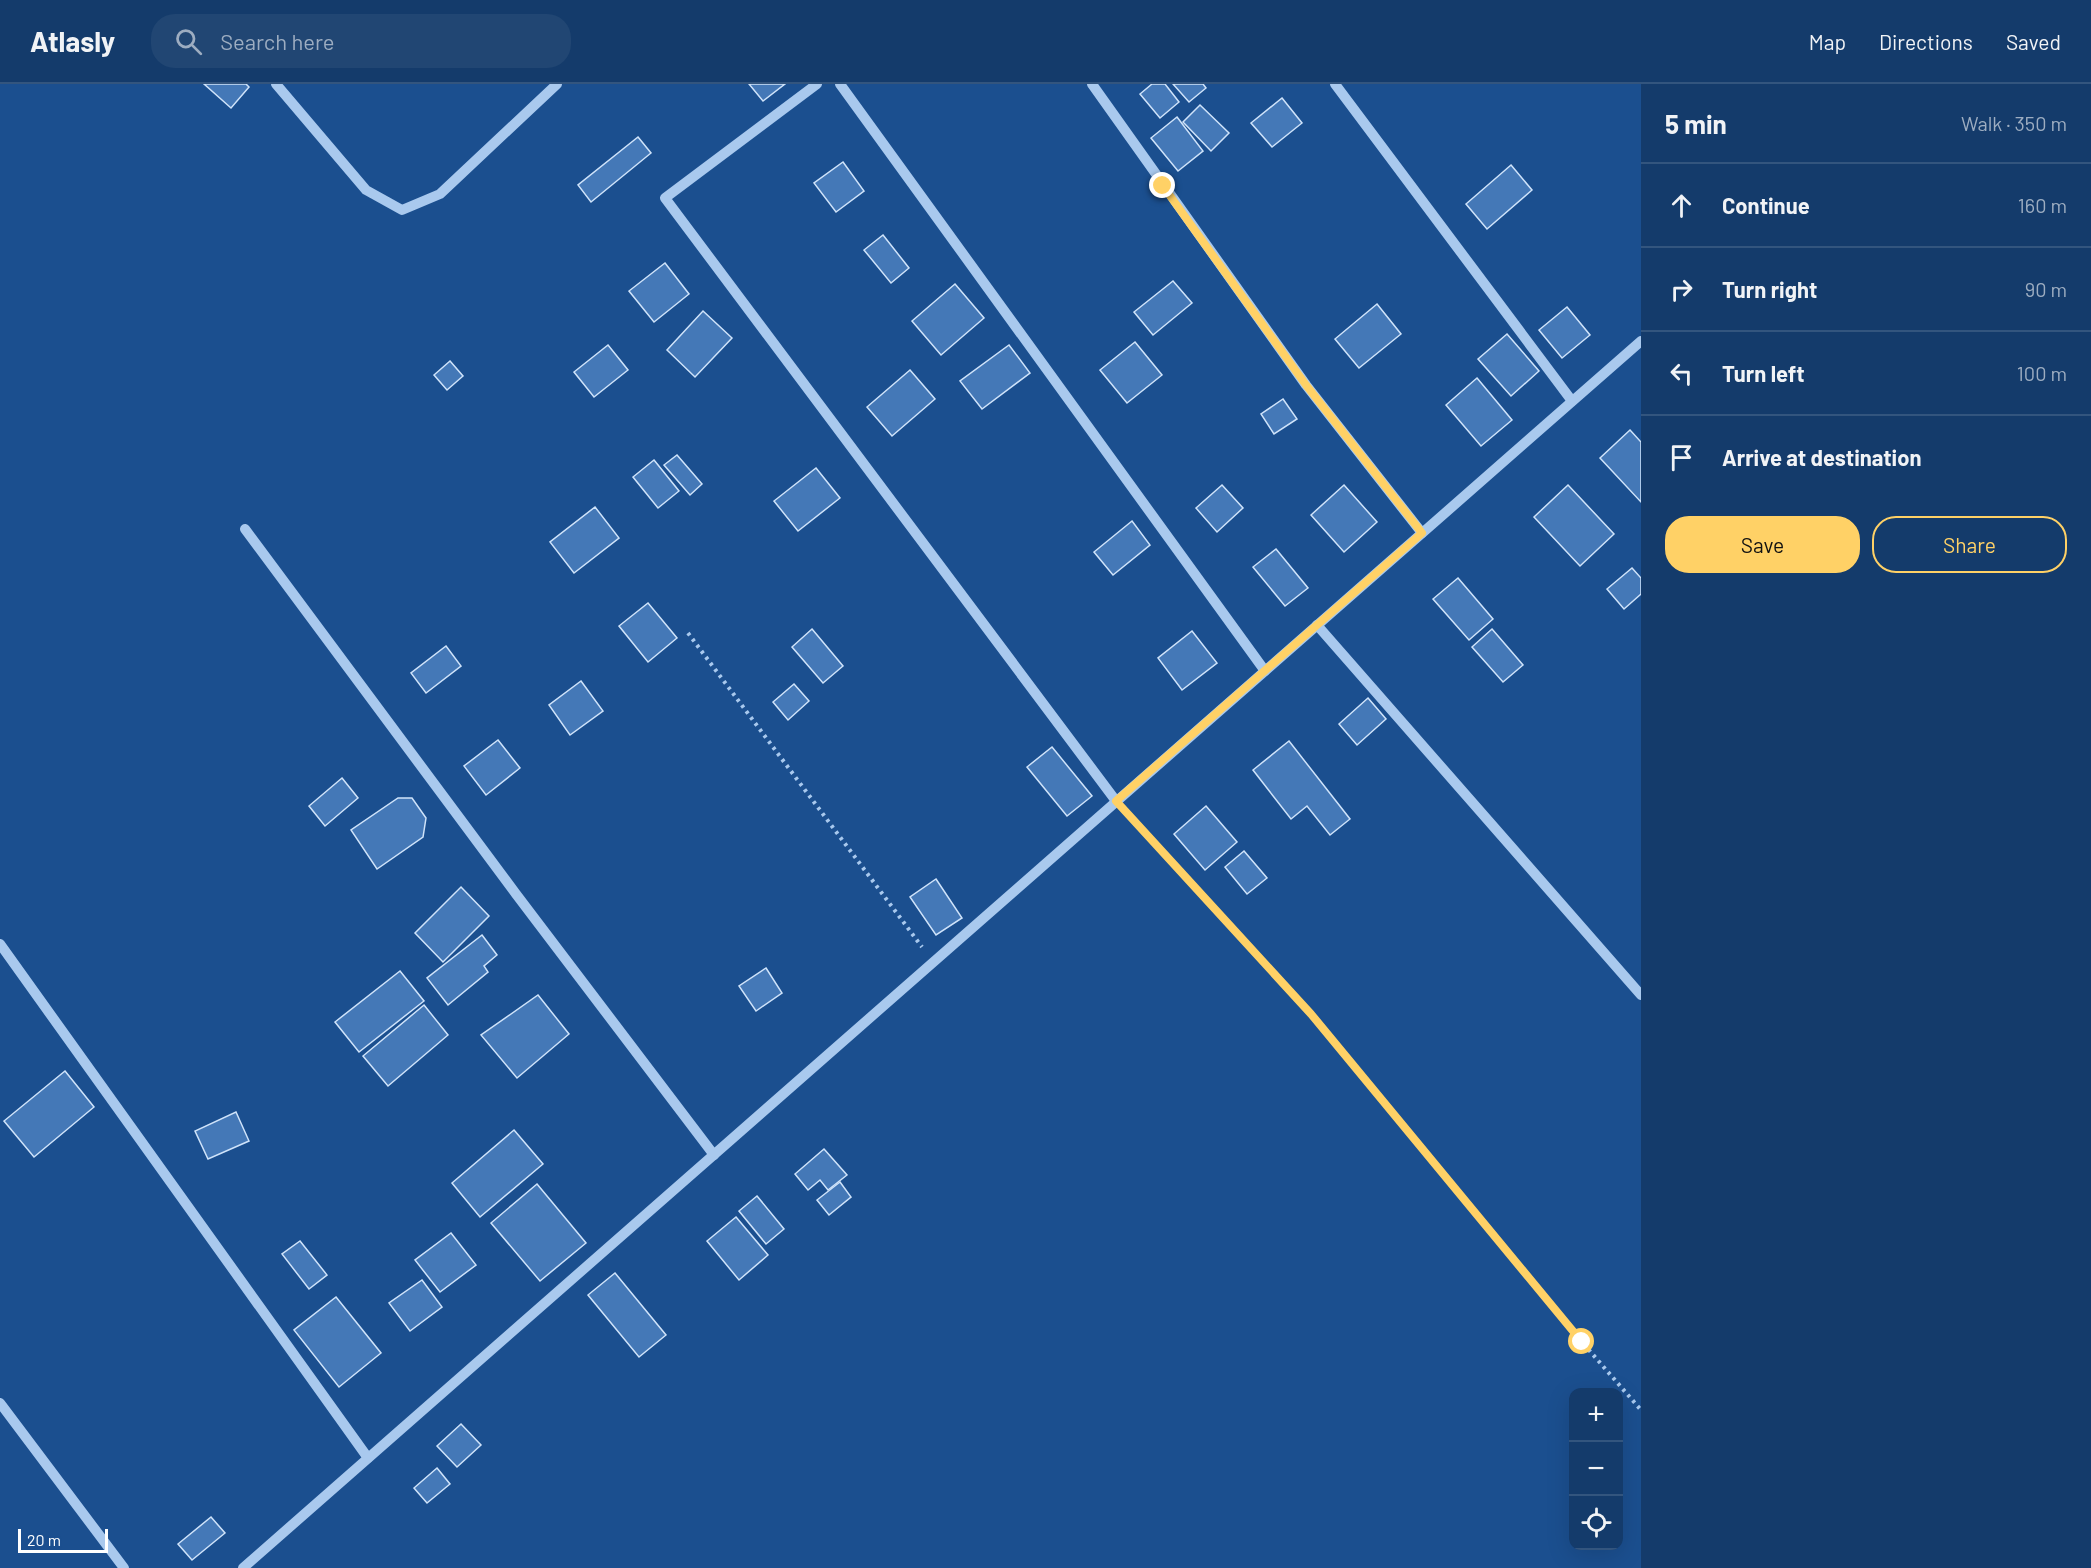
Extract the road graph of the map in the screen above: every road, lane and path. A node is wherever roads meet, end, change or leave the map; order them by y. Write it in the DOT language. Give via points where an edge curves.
graph roads {
  1 [pos="276,84"];
  2 [pos="557,84"];
  3 [pos="817,84"];
  4 [pos="840,84"];
  5 [pos="1092,84"];
  6 [pos="1335,84"];
  7 [pos="1641,341"];
  8 [pos="1572,402"];
  9 [pos="245,529"];
  10 [pos="1422,533"];
  11 [pos="1317,625"];
  12 [pos="688,633"];
  13 [pos="1265,672"];
  14 [pos="1116,801"];
  15 [pos="0,944"];
  16 [pos="934,962"];
  17 [pos="1641,995"];
  18 [pos="714,1155"];
  19 [pos="0,1403"];
  20 [pos="1641,1410"];
  21 [pos="368,1458"];
  22 [pos="124,1568"];
  23 [pos="243,1568"];
  1 -- 2 [label="street" via="366,190 402,210 440,194"];
  3 -- 14 [label="street" via="665,198"];
  4 -- 13 [label="street"];
  5 -- 10 [label="street" via="1306,385"];
  6 -- 8 [label="street"];
  7 -- 8 [label="street"];
  8 -- 10 [label="street"];
  9 -- 18 [label="street"];
  10 -- 11 [label="street"];
  11 -- 13 [label="street"];
  11 -- 17 [label="street"];
  12 -- 16 [label="path"];
  13 -- 14 [label="street"];
  14 -- 16 [label="street"];
  14 -- 20 [label="path" via="1311,1014"];
  15 -- 21 [label="street"];
  16 -- 18 [label="street"];
  18 -- 21 [label="street"];
  19 -- 22 [label="street"];
  21 -- 23 [label="street"];
}
